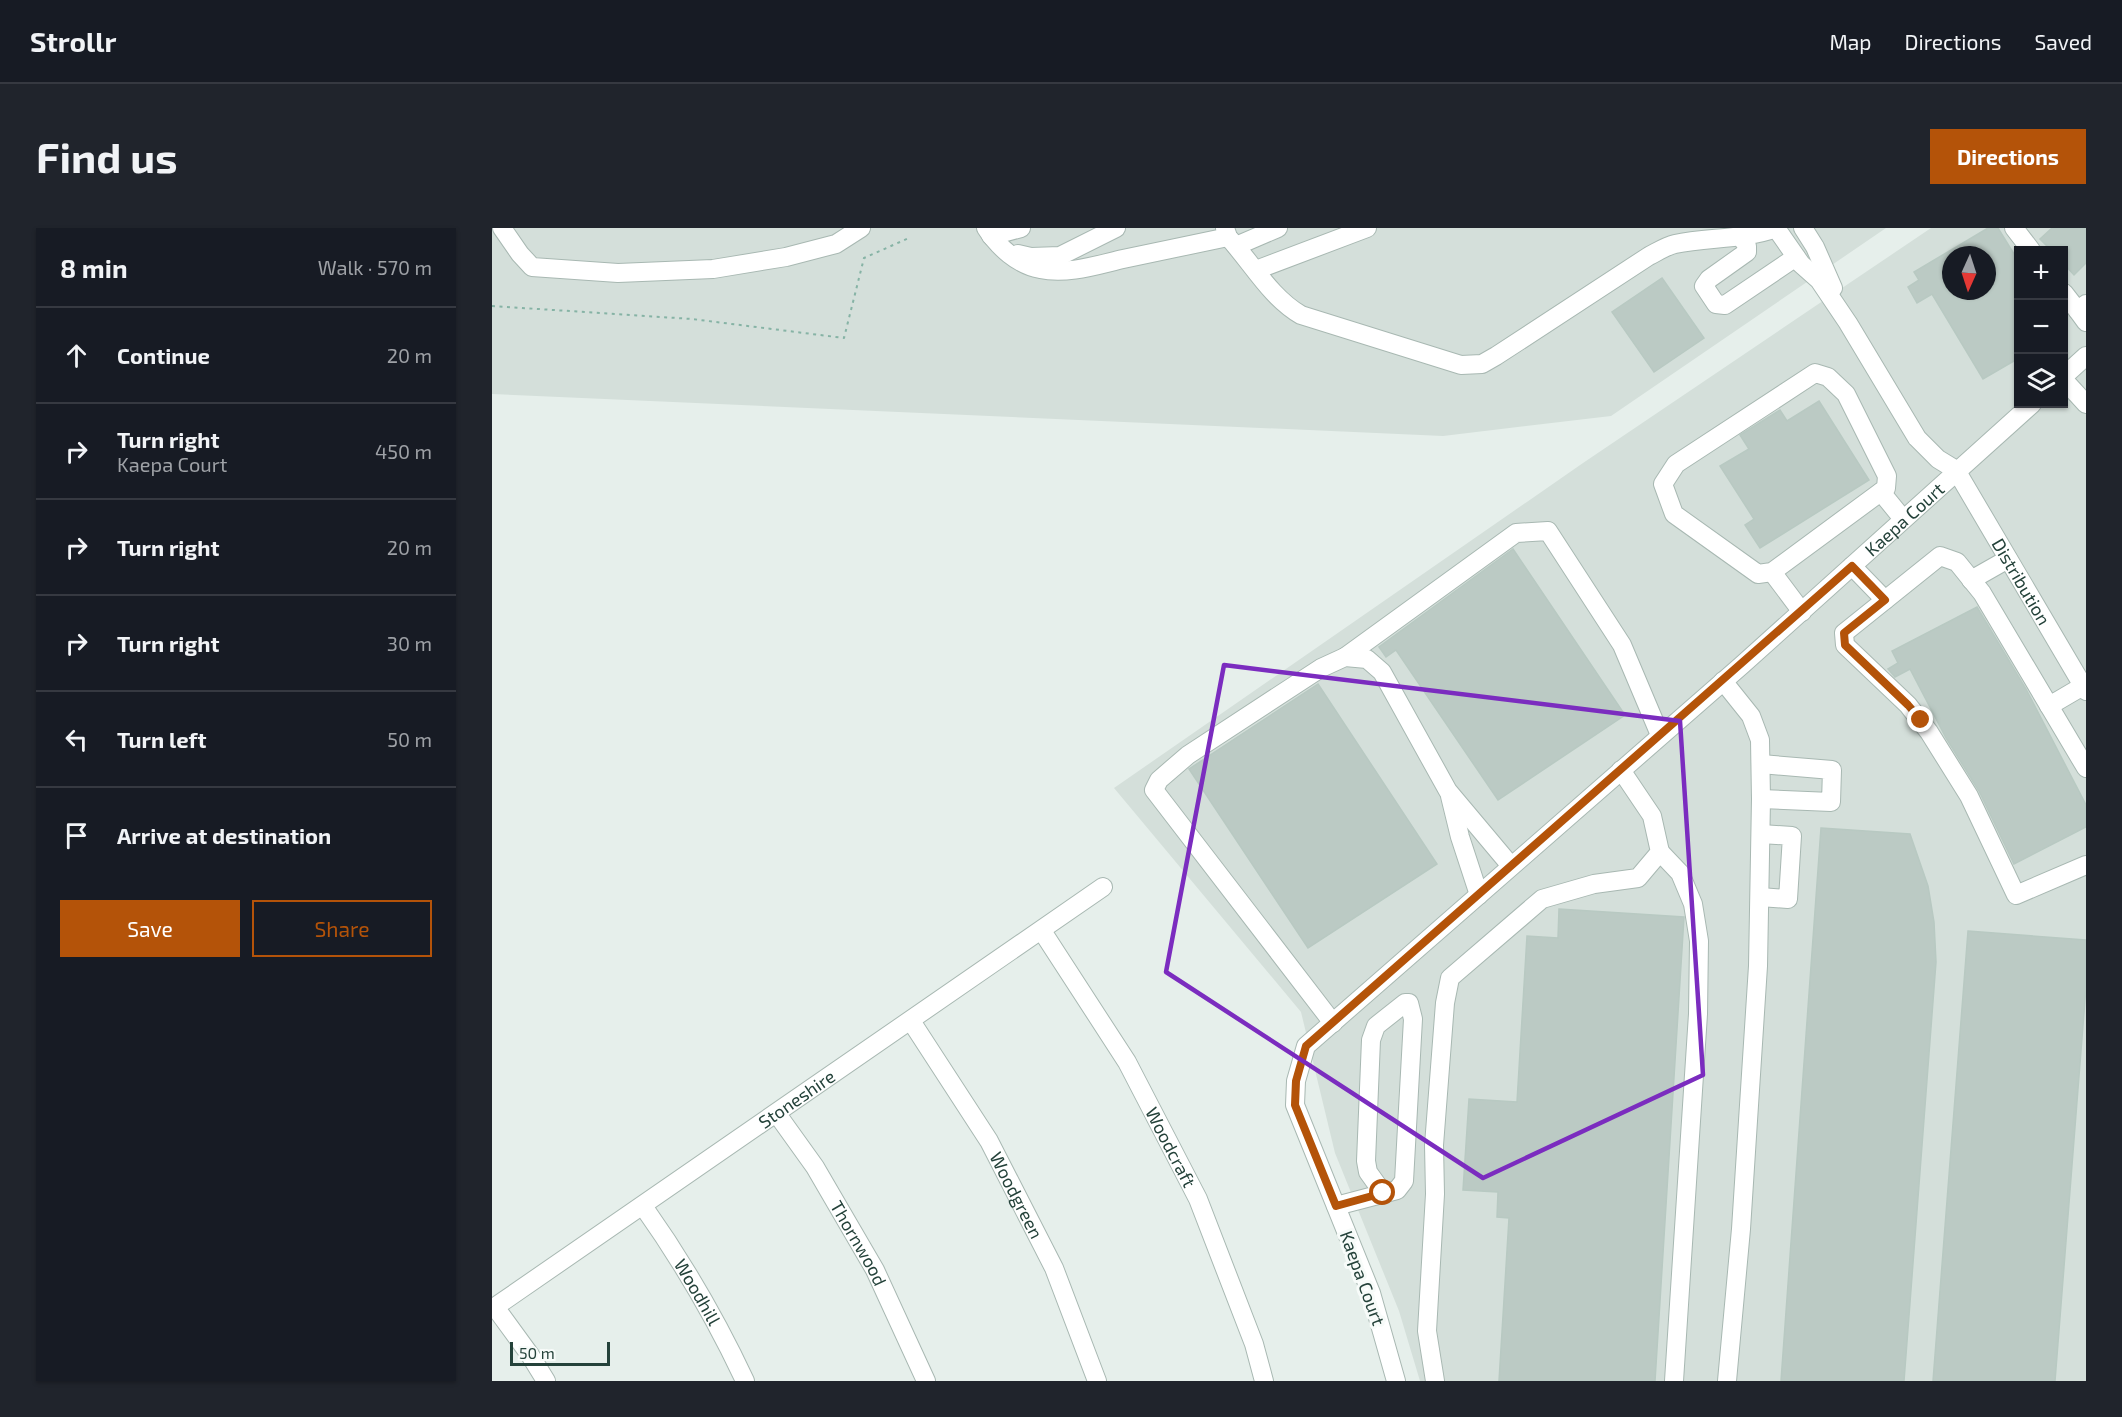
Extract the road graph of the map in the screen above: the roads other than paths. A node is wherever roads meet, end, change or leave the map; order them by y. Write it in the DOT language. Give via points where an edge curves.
graph roads {
  1 [pos="502,228"];
  2 [pos="861,228"];
  3 [pos="1021,228"];
  4 [pos="1116,228"];
  5 [pos="1278,228"];
  6 [pos="1368,228"];
  7 [pos="1776,228"];
  8 [pos="1803,228"];
  9 [pos="2013,228"];
  10 [pos="989,232"];
  11 [pos="1229,237"];
  12 [pos="1742,237"];
  13 [pos="2028,246"];
  14 [pos="1007,252"];
  15 [pos="1796,257"];
  16 [pos="1256,270"];
  17 [pos="2068,297"];
  18 [pos="2083,313"];
  19 [pos="1848,323"];
  20 [pos="2086,356"];
  21 [pos="2068,372"];
  22 [pos="2068,384"];
  23 [pos="2086,404"];
  24 [pos="2027,408"];
  25 [pos="1956,470"];
  26 [pos="1881,492"];
  27 [pos="1903,519"];
  28 [pos="2008,558"];
  29 [pos="1852,566"];
  30 [pos="1772,572"];
  31 [pos="1971,580"];
  32 [pos="1885,600"];
  33 [pos="1802,612"];
  34 [pos="1345,657"];
  35 [pos="1723,681"];
  36 [pos="2085,688"];
  37 [pos="2049,706"];
  38 [pos="1660,735"];
  39 [pos="1761,764"];
  40 [pos="2086,768"];
  41 [pos="1621,770"];
  42 [pos="1448,791"];
  43 [pos="1761,799"];
  44 [pos="1761,834"];
  45 [pos="1660,852"];
  46 [pos="2086,865"];
  47 [pos="1511,866"];
  48 [pos="1103,887"];
  49 [pos="1479,895"];
  50 [pos="1760,897"];
  51 [pos="1042,931"];
  52 [pos="911,1021"];
  53 [pos="1333,1023"];
  54 [pos="777,1114"];
  55 [pos="1383,1193"];
  56 [pos="643,1206"];
  57 [pos="1336,1206"];
  58 [pos="494,1308"];
  59 [pos="546,1381"];
  60 [pos="745,1381"];
  61 [pos="926,1381"];
  62 [pos="1097,1381"];
  63 [pos="1264,1381"];
  64 [pos="1396,1381"];
  65 [pos="1435,1381"];
  66 [pos="1674,1381"];
  67 [pos="1727,1381"];
  1 -- 2 [label="street" via="532,267 618,273 743,265 836,244"];
  3 -- 10 [label="street"];
  4 -- 14 [label="street" via="1060,256 1030,257"];
  5 -- 11 [label="street"];
  6 -- 16 [label="street"];
  7 -- 12 [label="street"];
  7 -- 15 [label="street"];
  8 -- 19 [label="street"];
  9 -- 13 [label="street"];
  10 -- 14 [label="street"];
  11 -- 14 [label="street" via="1054,271 1038,269"];
  11 -- 16 [label="street"];
  12 -- 15 [label="street" via="1747,252 1704,286 1716,304 1725,306"];
  12 -- 16 [label="street" via="1673,244 1482,364 1461,365 1301,315 1287,306"];
  15 -- 19 [label="street" via="1819,280"];
  17 -- 18 [label="street"];
  19 -- 25 [label="street" via="1917,438"];
  20 -- 21 [label="street"];
  22 -- 23 [label="street"];
  24 -- 25 [label="street, Kaepa Court"];
  25 -- 27 [label="street, Kaepa Court"];
  25 -- 28 [label="street, Distribution"];
  26 -- 27 [label="street"];
  26 -- 30 [label="street"];
  26 -- 30 [label="street" via="1886,488 1887,476 1846,394 1828,377 1815,373 1676,464 1663,484 1674,514 1758,574"];
  27 -- 29 [label="street, Kaepa Court"];
  28 -- 31 [label="street"];
  28 -- 36 [label="street, Distribution"];
  29 -- 32 [label="street"];
  29 -- 33 [label="street, Kaepa Court"];
  30 -- 33 [label="street"];
  31 -- 32 [label="street" via="1957,562 1940,556"];
  31 -- 37 [label="street"];
  32 -- 46 [label="street" via="1844,633 1845,645 1925,726 1969,796 2016,895"];
  33 -- 35 [label="street, Kaepa Court"];
  34 -- 38 [label="street" via="1516,533 1548,531 1622,645"];
  34 -- 42 [label="street" via="1367,660 1382,672"];
  34 -- 53 [label="street" via="1321,668 1188,755 1159,780 1154,790"];
  35 -- 38 [label="street, Kaepa Court"];
  35 -- 39 [label="street" via="1751,716 1760,740"];
  36 -- 37 [label="street"];
  37 -- 40 [label="street"];
  38 -- 41 [label="street, Kaepa Court"];
  39 -- 43 [label="street"];
  39 -- 43 [label="street" via="1832,770 1831,802"];
  41 -- 45 [label="street" via="1652,816"];
  41 -- 47 [label="street, Kaepa Court"];
  42 -- 47 [label="street"];
  42 -- 49 [label="street"];
  43 -- 44 [label="street"];
  44 -- 50 [label="street"];
  44 -- 50 [label="street" via="1792,836 1788,899"];
  45 -- 65 [label="street" via="1638,878 1594,884 1542,899 1450,978 1444,1003 1434,1145 1427,1331"];
  45 -- 66 [label="street" via="1680,873 1693,904 1700,941"];
  47 -- 49 [label="street, Kaepa Court"];
  48 -- 51 [label="street, Stoneshire"];
  49 -- 53 [label="street, Kaepa Court"];
  50 -- 67 [label="street" via="1742,1217"];
  51 -- 52 [label="street, Stoneshire"];
  51 -- 63 [label="street, Woodcraft" via="1127,1062 1198,1199 1254,1344"];
  52 -- 54 [label="street, Stoneshire"];
  52 -- 62 [label="street, Woodgreen" via="1000,1162 1054,1268"];
  53 -- 57 [label="street, Kaepa Court" via="1306,1046 1296,1081 1295,1105"];
  54 -- 56 [label="street, Stoneshire"];
  54 -- 61 [label="street, Thornwood" via="815,1167 875,1270"];
  55 -- 55 [label="street" via="1397,1190 1406,1171 1413,1019 1409,1003 1376,1026 1371,1040 1366,1161 1368,1172"];
  55 -- 57 [label="street"];
  56 -- 58 [label="street, Stoneshire"];
  56 -- 60 [label="street, Woodhill" via="720,1328"];
  57 -- 64 [label="street, Kaepa Court" via="1371,1293"];
  58 -- 59 [label="street"];
}
